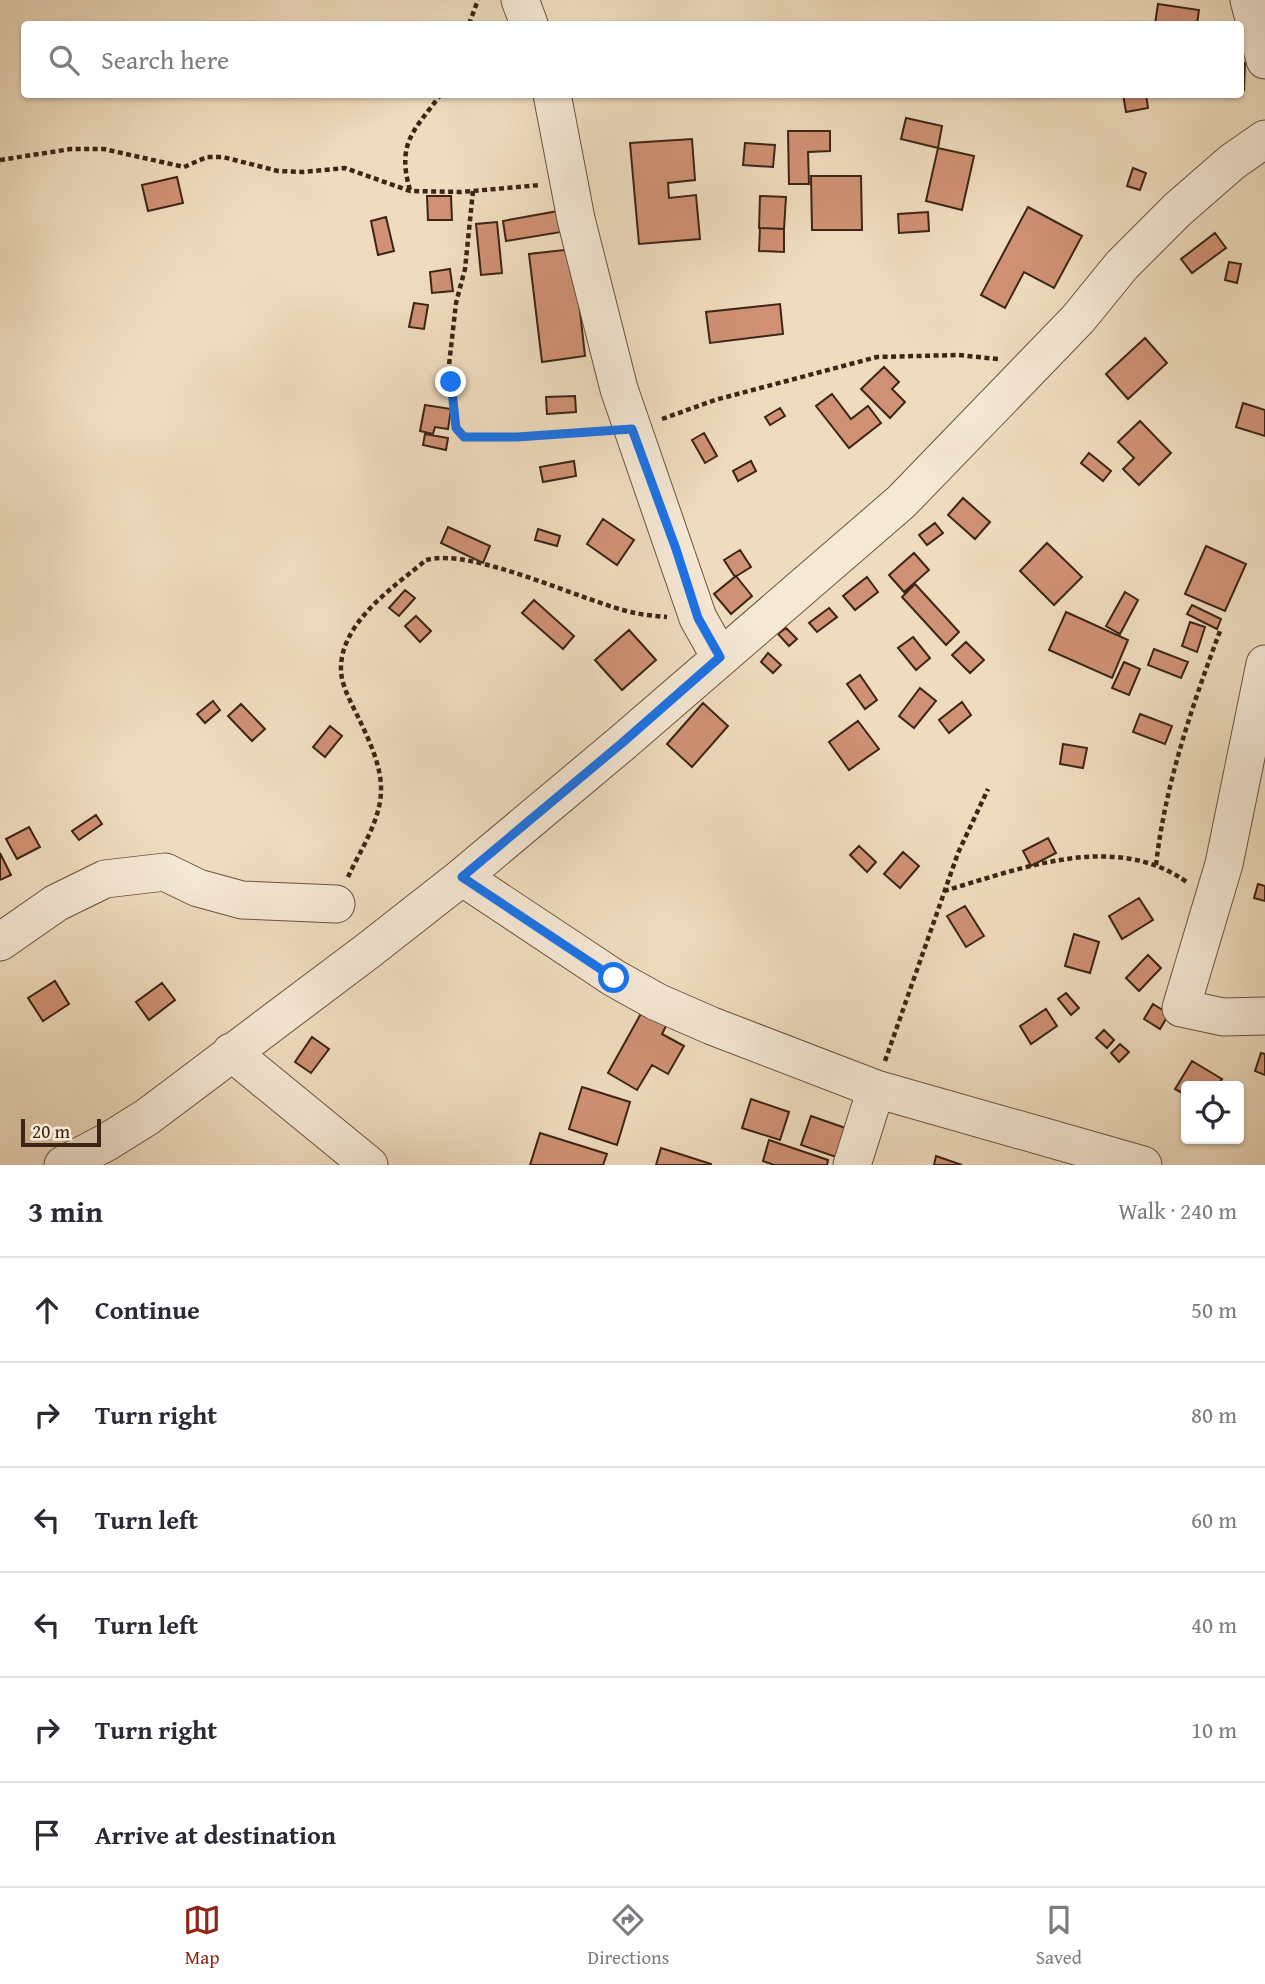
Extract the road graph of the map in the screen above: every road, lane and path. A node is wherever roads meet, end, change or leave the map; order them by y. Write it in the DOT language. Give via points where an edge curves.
graph roads {
  1 [pos="478,0"];
  2 [pos="520,0"];
  3 [pos="1249,0"];
  4 [pos="470,21"];
  5 [pos="528,21"];
  6 [pos="1265,60"];
  7 [pos="438,98"];
  8 [pos="553,98"];
  9 [pos="1265,139"];
  10 [pos="0,160"];
  11 [pos="569,184"];
  12 [pos="410,191"];
  13 [pos="473,191"];
  14 [pos="1037,362"];
  15 [pos="632,429"];
  16 [pos="698,618"];
  17 [pos="1220,631"];
  18 [pos="720,657"];
  19 [pos="1265,664"];
  20 [pos="988,789"];
  21 [pos="1156,865"];
  22 [pos="462,877"];
  23 [pos="943,892"];
  24 [pos="1212,902"];
  25 [pos="336,904"];
  26 [pos="0,942"];
  27 [pos="1265,1016"];
  28 [pos="231,1052"];
  29 [pos="876,1089"];
  30 [pos="63,1165"];
  31 [pos="369,1165"];
  32 [pos="852,1165"];
  33 [pos="1143,1165"];
  1 -- 4 [label="path"];
  2 -- 5 [label="street"];
  3 -- 6 [label="street"];
  7 -- 12 [label="path" via="409,138 405,174"];
  8 -- 11 [label="street"];
  9 -- 14 [label="street" via="1177,210"];
  10 -- 12 [label="path" via="71,149 123,152 184,167 223,157 278,171 345,168"];
  11 -- 13 [label="path"];
  11 -- 15 [label="street"];
  12 -- 13 [label="path"];
  13 -- 15 [label="path" via="449,365 459,434 517,437"];
  14 -- 15 [label="path" via="958,355 877,357 715,400"];
  14 -- 18 [label="street" via="901,502"];
  15 -- 16 [label="street"];
  16 -- 18 [label="street"];
  16 -- 25 [label="path" via="635,613 457,558 426,560 368,610 357,623 344,656 344,684 370,741 381,792 377,815"];
  17 -- 21 [label="path" via="1175,768"];
  18 -- 22 [label="street"];
  19 -- 24 [label="street"];
  20 -- 23 [label="path"];
  21 -- 23 [label="path" via="1132,858 1055,861"];
  21 -- 24 [label="path"];
  22 -- 28 [label="street"];
  22 -- 29 [label="street" via="657,1002"];
  23 -- 29 [label="path"];
  24 -- 27 [label="street" via="1181,1008 1223,1017"];
  25 -- 26 [label="street" via="242,900 198,888 165,872 105,879 56,902"];
  28 -- 30 [label="street" via="147,1117"];
  28 -- 31 [label="street"];
  29 -- 32 [label="street"];
  29 -- 33 [label="street"];
}
